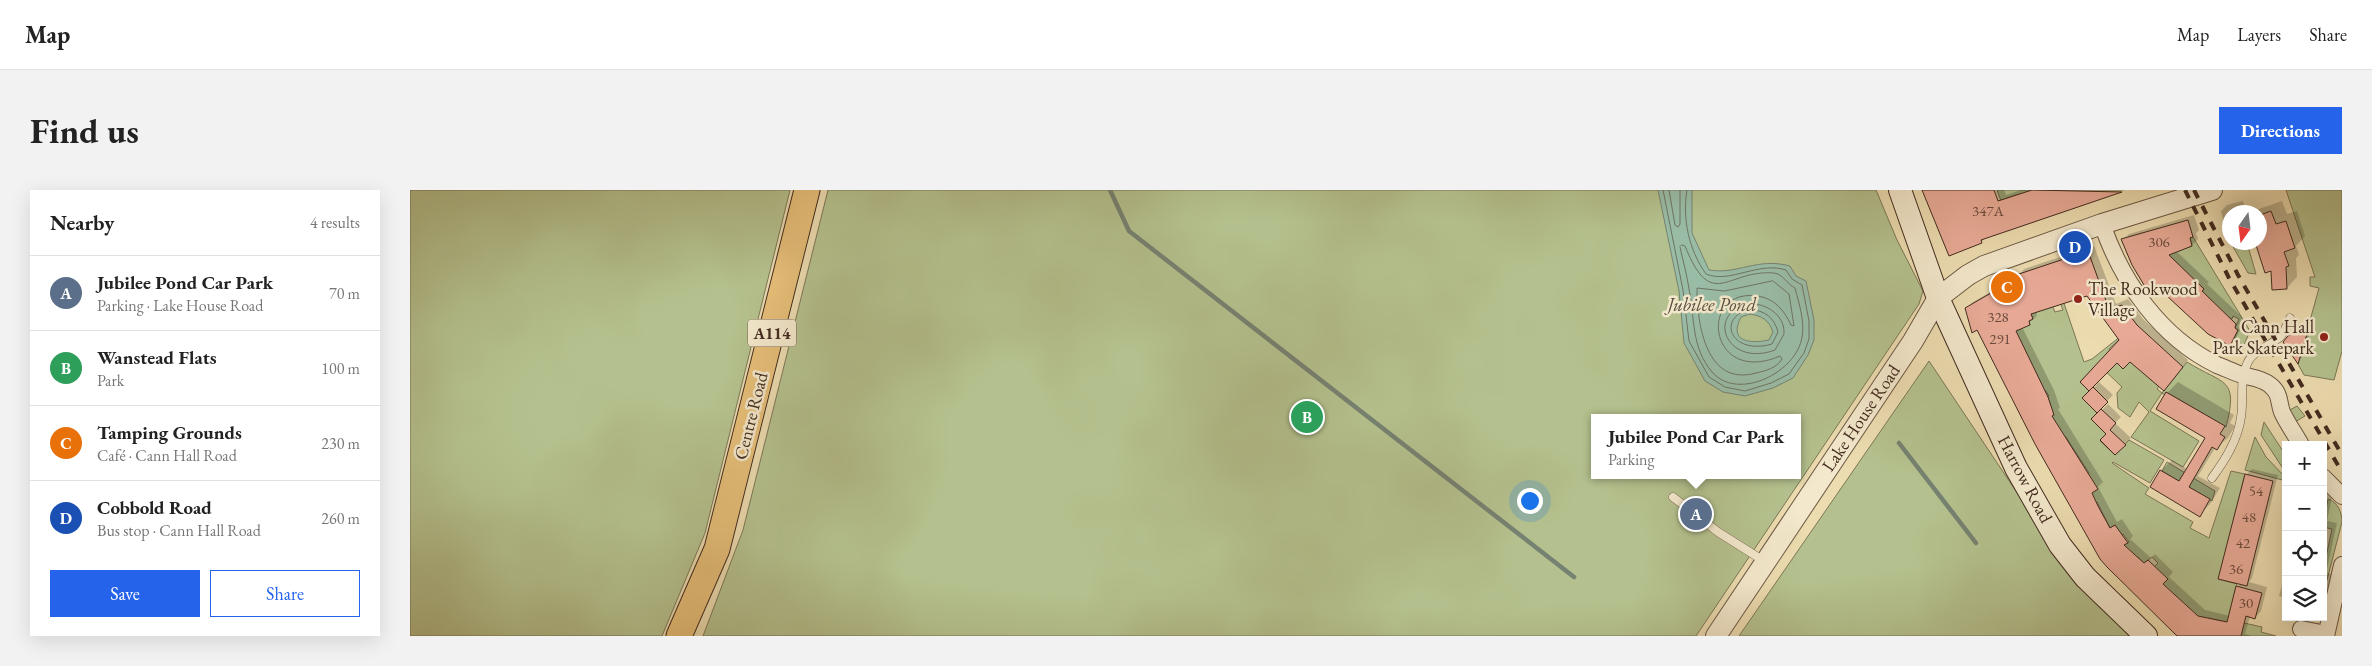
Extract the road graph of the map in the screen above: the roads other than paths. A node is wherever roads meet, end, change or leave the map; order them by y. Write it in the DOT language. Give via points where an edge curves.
graph roads {
  1 [pos="807,190"];
  2 [pos="1900,190"];
  3 [pos="2212,190"];
  4 [pos="2102,224"];
  5 [pos="1938,298"];
  6 [pos="2290,318"];
  7 [pos="2243,376"];
  8 [pos="2299,441"];
  9 [pos="2212,478"];
  10 [pos="2327,481"];
  11 [pos="2342,496"];
  12 [pos="1673,497"];
  13 [pos="1766,562"];
  14 [pos="2342,565"];
  15 [pos="2301,629"];
  16 [pos="2326,635"];
  17 [pos="679,636"];
  18 [pos="1716,636"];
  19 [pos="2146,636"];
  1 -- 17 [label="main road, Centre Road / A114" via="717,549"];
  2 -- 5 [label="main road, Harrow Road"];
  3 -- 4 [label="street"];
  4 -- 5 [label="street" via="1984,266"];
  4 -- 7 [label="street" via="2116,260 2134,292 2159,321 2215,364"];
  5 -- 13 [label="street, Lake House Road" via="1913,341"];
  5 -- 19 [label="main road, Harrow Road" via="2016,468 2060,545 2085,577"];
  6 -- 7 [label="lane" via="2280,337 2247,362"];
  7 -- 8 [label="street" via="2270,385 2281,401 2288,424"];
  7 -- 9 [label="lane" via="2238,432 2226,460"];
  10 -- 11 [label="street"];
  12 -- 13 [label="lane" via="1718,532"];
  13 -- 18 [label="street, Lake House Road"];
  14 -- 16 [label="street"];
  15 -- 16 [label="street"];
}
